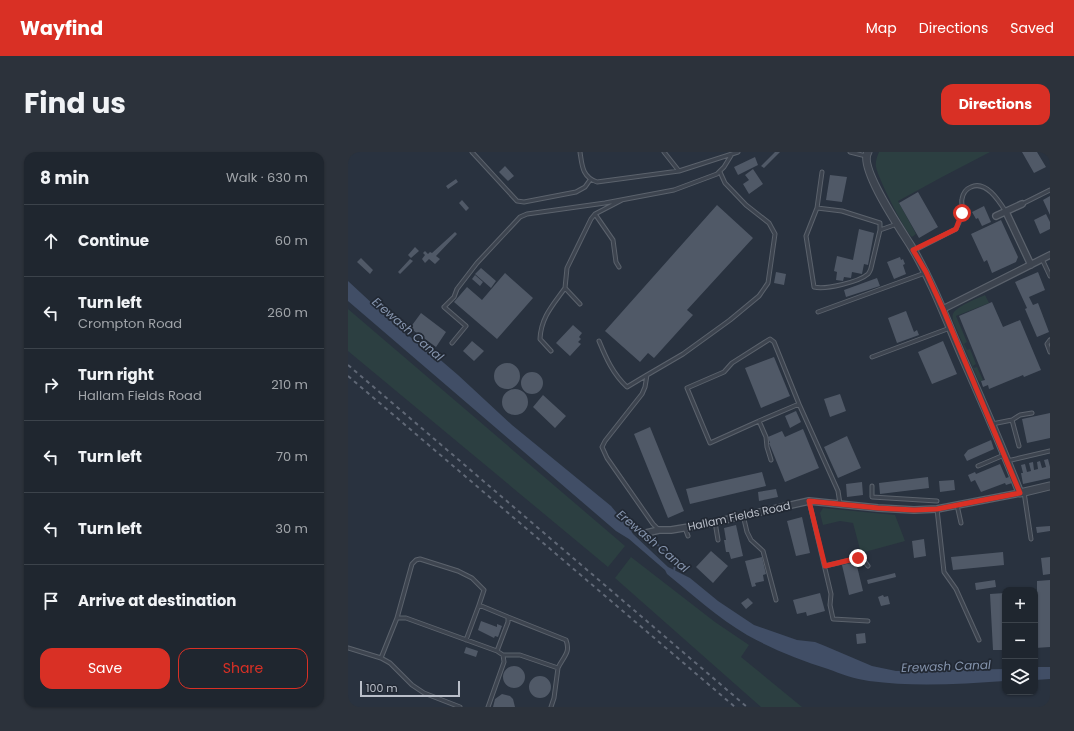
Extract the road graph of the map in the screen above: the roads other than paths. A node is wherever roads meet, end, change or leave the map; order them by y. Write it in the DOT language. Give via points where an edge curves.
graph roads {
  1 [pos="472,152"];
  2 [pos="580,152"];
  3 [pos="664,152"];
  4 [pos="738,152"];
  5 [pos="850,152"];
  6 [pos="732,154"];
  7 [pos="867,154"];
  8 [pos="679,171"];
  9 [pos="720,172"];
  10 [pos="822,172"];
  11 [pos="590,180"];
  12 [pos="1050,190"];
  13 [pos="623,199"];
  14 [pos="1022,204"];
  15 [pos="817,208"];
  16 [pos="1006,212"];
  17 [pos="595,214"];
  18 [pos="996,216"];
  19 [pos="897,224"];
  20 [pos="880,230"];
  21 [pos="913,250"];
  22 [pos="1050,255"];
  23 [pos="1042,259"];
  24 [pos="1031,265"];
  25 [pos="619,267"];
  26 [pos="926,272"];
  27 [pos="1050,276"];
  28 [pos="565,288"];
  29 [pos="580,304"];
  30 [pos="943,309"];
  31 [pos="818,312"];
  32 [pos="950,328"];
  33 [pos="1050,340"];
  34 [pos="599,341"];
  35 [pos="452,343"];
  36 [pos="551,351"];
  37 [pos="1050,352"];
  38 [pos="872,358"];
  39 [pos="647,375"];
  40 [pos="799,404"];
  41 [pos="1032,413"];
  42 [pos="1012,420"];
  43 [pos="759,421"];
  44 [pos="992,424"];
  45 [pos="1018,446"];
  46 [pos="1050,451"];
  47 [pos="1006,458"];
  48 [pos="771,460"];
  49 [pos="978,466"];
  50 [pos="872,486"];
  51 [pos="1050,486"];
  52 [pos="1022,492"];
  53 [pos="809,501"];
  54 [pos="937,501"];
  55 [pos="840,504"];
  56 [pos="957,505"];
  57 [pos="937,509"];
  58 [pos="743,515"];
  59 [pos="715,522"];
  60 [pos="961,523"];
  61 [pos="685,528"];
  62 [pos="659,530"];
  63 [pos="642,534"];
  64 [pos="688,536"];
  65 [pos="1031,539"];
  66 [pos="718,540"];
  67 [pos="825,566"];
  68 [pos="868,566"];
  69 [pos="776,600"];
  70 [pos="479,605"];
  71 [pos="508,617"];
  72 [pos="397,618"];
  73 [pos="868,621"];
  74 [pos="466,640"];
  75 [pos="979,640"];
  76 [pos="348,648"];
  77 [pos="497,651"];
  78 [pos="503,655"];
  79 [pos="381,658"];
  80 [pos="558,668"];
  81 [pos="460,707"];
  82 [pos="488,707"];
  83 [pos="551,707"];
  1 -- 11 [label="lane" via="517,201 524,202 576,192 585,187"];
  2 -- 11 [label="lane" via="585,175"];
  3 -- 8 [label="lane"];
  4 -- 6 [label="lane"];
  5 -- 7 [label="lane"];
  6 -- 8 [label="lane"];
  6 -- 9 [label="lane"];
  7 -- 19 [label="street" via="872,180"];
  8 -- 11 [label="lane" via="605,182"];
  9 -- 13 [label="lane" via="674,190"];
  9 -- 39 [label="lane" via="725,183 769,223 775,234 768,283 760,296 730,320 683,354"];
  10 -- 15 [label="lane"];
  12 -- 14 [label="lane"];
  13 -- 17 [label="lane"];
  13 -- 35 [label="lane" via="527,214 519,218 477,263 444,307 466,326"];
  14 -- 16 [label="street"];
  15 -- 20 [label="lane" via="842,211 880,223"];
  15 -- 20 [label="lane" via="806,236 814,287 852,282 868,274"];
  16 -- 18 [label="street"];
  16 -- 21 [label="lane" via="993,194 980,185 972,186 966,190 962,198 962,213 956,229"];
  16 -- 24 [label="street"];
  17 -- 25 [label="lane" via="613,240"];
  17 -- 28 [label="lane" via="567,268"];
  19 -- 20 [label="lane"];
  19 -- 21 [label="street"];
  21 -- 26 [label="street"];
  22 -- 23 [label="street"];
  23 -- 24 [label="street"];
  23 -- 27 [label="lane"];
  24 -- 30 [label="street"];
  26 -- 30 [label="street"];
  26 -- 31 [label="lane"];
  28 -- 29 [label="lane"];
  28 -- 36 [label="lane" via="545,316 541,329 540,339"];
  30 -- 32 [label="street"];
  32 -- 38 [label="lane"];
  32 -- 44 [label="street"];
  33 -- 37 [label="lane" via="1047,344"];
  34 -- 39 [label="lane" via="612,368 627,387"];
  39 -- 62 [label="lane" via="642,394 602,448"];
  40 -- 43 [label="lane"];
  40 -- 43 [label="lane" via="774,342 770,339 732,363 724,372 687,388 710,443"];
  40 -- 55 [label="lane" via="838,492"];
  41 -- 42 [label="lane"];
  42 -- 44 [label="lane"];
  42 -- 45 [label="lane"];
  43 -- 48 [label="lane" via="766,436"];
  44 -- 47 [label="street"];
  46 -- 47 [label="lane"];
  47 -- 49 [label="lane"];
  47 -- 52 [label="street"];
  50 -- 54 [label="lane" via="872,497"];
  51 -- 52 [label="street, Hallam Fields Road"];
  52 -- 56 [label="street, Hallam Fields Road"];
  52 -- 65 [label="lane"];
  53 -- 55 [label="street, Hallam Fields Road"];
  53 -- 58 [label="street, Hallam Fields Road"];
  53 -- 67 [label="lane"];
  55 -- 57 [label="street, Hallam Fields Road" via="901,510"];
  56 -- 57 [label="street, Hallam Fields Road"];
  56 -- 60 [label="lane"];
  57 -- 75 [label="lane" via="944,572 956,589"];
  58 -- 59 [label="street, Hallam Fields Road"];
  58 -- 69 [label="lane" via="751,540 763,552"];
  59 -- 61 [label="street, Hallam Fields Road"];
  59 -- 66 [label="lane"];
  61 -- 62 [label="street, Hallam Fields Road"];
  61 -- 64 [label="lane"];
  62 -- 63 [label="street, Hallam Fields Road"];
  67 -- 68 [label="lane" via="862,558"];
  67 -- 73 [label="lane" via="833,619"];
  70 -- 71 [label="lane"];
  70 -- 72 [label="lane" via="484,590 472,578 420,559 412,564"];
  70 -- 74 [label="lane"];
  71 -- 77 [label="lane"];
  71 -- 80 [label="lane" via="566,640 567,652"];
  72 -- 74 [label="lane" via="406,618"];
  72 -- 79 [label="lane"];
  74 -- 77 [label="lane"];
  76 -- 79 [label="lane"];
  77 -- 78 [label="lane"];
  78 -- 80 [label="lane" via="520,655"];
  78 -- 82 [label="lane" via="504,662"];
  79 -- 81 [label="lane" via="424,694"];
  80 -- 83 [label="lane"];
}
